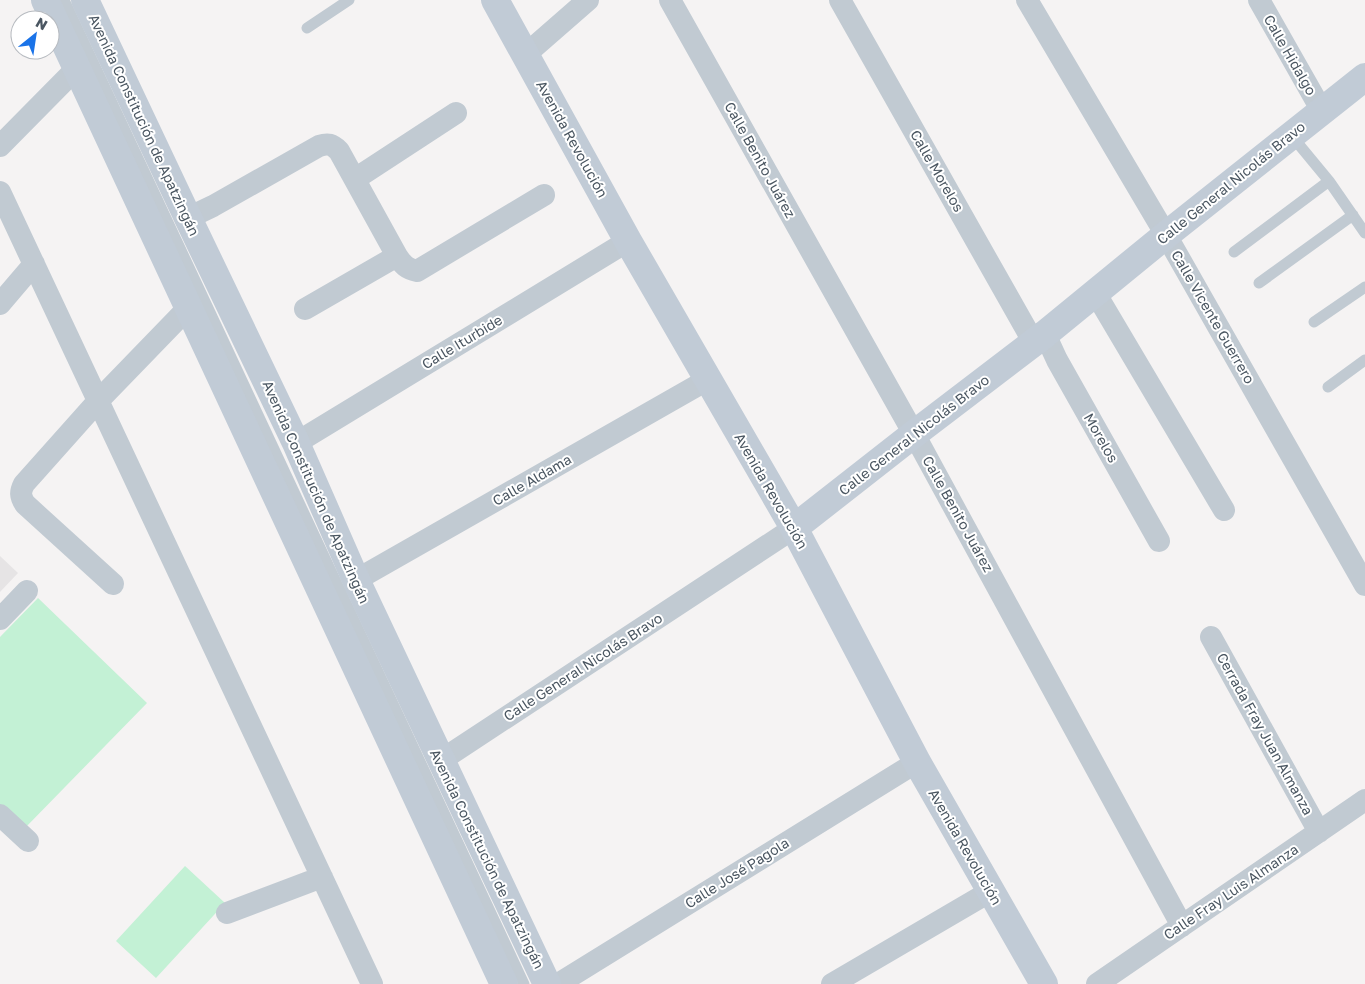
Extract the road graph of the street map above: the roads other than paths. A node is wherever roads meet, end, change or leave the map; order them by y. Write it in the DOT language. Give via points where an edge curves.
graph roads {
  1 [pos="45,0"];
  2 [pos="64,0"];
  3 [pos="85,0"];
  4 [pos="349,0"];
  5 [pos="495,0"];
  6 [pos="588,0"];
  7 [pos="670,0"];
  8 [pos="840,0"];
  9 [pos="1026,0"];
  10 [pos="1258,0"];
  11 [pos="307,28"];
  12 [pos="525,55"];
  13 [pos="77,68"];
  14 [pos="1365,77"];
  15 [pos="1322,111"];
  16 [pos="456,113"];
  17 [pos="1291,135"];
  18 [pos="0,146"];
  19 [pos="355,179"];
  20 [pos="1329,181"];
  21 [pos="0,192"];
  22 [pos="544,195"];
  23 [pos="1352,215"];
  24 [pos="188,218"];
  25 [pos="1365,233"];
  26 [pos="1166,235"];
  27 [pos="628,241"];
  28 [pos="1234,252"];
  29 [pos="397,256"];
  30 [pos="34,264"];
  31 [pos="1259,283"];
  32 [pos="1365,287"];
  33 [pos="1096,294"];
  34 [pos="0,304"];
  35 [pos="189,307"];
  36 [pos="305,309"];
  37 [pos="1314,322"];
  38 [pos="1040,338"];
  39 [pos="1365,360"];
  40 [pos="707,380"];
  41 [pos="1328,387"];
  42 [pos="98,401"];
  43 [pos="914,434"];
  44 [pos="296,443"];
  45 [pos="1224,510"];
  46 [pos="794,528"];
  47 [pos="1159,541"];
  48 [pos="356,580"];
  49 [pos="113,584"];
  50 [pos="1365,585"];
  51 [pos="27,591"];
  52 [pos="0,619"];
  53 [pos="1211,637"];
  54 [pos="440,761"];
  55 [pos="917,762"];
  56 [pos="1365,800"];
  57 [pos="0,815"];
  58 [pos="1318,832"];
  59 [pos="28,841"];
  60 [pos="322,877"];
  61 [pos="991,891"];
  62 [pos="227,914"];
  63 [pos="1182,926"];
  64 [pos="372,984"];
  65 [pos="504,984"];
  66 [pos="524,984"];
  67 [pos="547,984"];
  68 [pos="558,984"];
  69 [pos="832,984"];
  70 [pos="1044,984"];
  71 [pos="1097,984"];
  1 -- 13 [label="street"];
  2 -- 66 [label="lane, Avenida Constitución de Apatzingán"];
  3 -- 24 [label="street, Avenida Constitución de Apatzingán"];
  4 -- 11 [label="lane"];
  5 -- 12 [label="street, Avenida Revolución"];
  6 -- 12 [label="street"];
  7 -- 43 [label="street, Calle Benito Juárez"];
  8 -- 38 [label="street, Calle Morelos"];
  9 -- 26 [label="street, Calle Vicente Guerrero"];
  10 -- 15 [label="street, Calle Hidalgo"];
  12 -- 27 [label="street, Avenida Revolución"];
  13 -- 18 [label="street"];
  13 -- 35 [label="street"];
  14 -- 15 [label="street, Calle General Nicolás Bravo"];
  15 -- 17 [label="street, Calle General Nicolás Bravo"];
  16 -- 19 [label="street"];
  17 -- 20 [label="lane"];
  17 -- 26 [label="street, Calle General Nicolás Bravo"];
  19 -- 24 [label="street" via="339,151 327,143"];
  19 -- 29 [label="street"];
  20 -- 23 [label="lane"];
  20 -- 28 [label="lane"];
  21 -- 30 [label="street"];
  22 -- 29 [label="street" via="417,271 403,264"];
  23 -- 25 [label="lane"];
  23 -- 31 [label="lane"];
  24 -- 44 [label="street, Avenida Constitución de Apatzingán"];
  26 -- 33 [label="street, Calle General Nicolás Bravo"];
  26 -- 50 [label="street, Calle Vicente Guerrero"];
  27 -- 40 [label="street, Avenida Revolución"];
  27 -- 44 [label="street, Calle Iturbide"];
  29 -- 36 [label="street"];
  30 -- 34 [label="street"];
  30 -- 42 [label="street"];
  32 -- 37 [label="lane"];
  33 -- 38 [label="street, Calle General Nicolás Bravo"];
  33 -- 45 [label="street"];
  35 -- 42 [label="street"];
  35 -- 65 [label="street"];
  38 -- 43 [label="street, Calle General Nicolás Bravo"];
  38 -- 47 [label="street, Morelos" via="1056,360"];
  39 -- 41 [label="lane"];
  40 -- 46 [label="street, Avenida Revolución"];
  40 -- 48 [label="street, Calle Aldama"];
  42 -- 49 [label="street" via="24,484 20,498"];
  42 -- 60 [label="street"];
  43 -- 46 [label="street, Calle General Nicolás Bravo"];
  43 -- 63 [label="street, Calle Benito Juárez"];
  44 -- 48 [label="street, Avenida Constitución de Apatzingán"];
  46 -- 54 [label="street, Calle General Nicolás Bravo"];
  46 -- 55 [label="street, Avenida Revolución"];
  48 -- 54 [label="street, Avenida Constitución de Apatzingán"];
  51 -- 52 [label="street"];
  53 -- 58 [label="street, Cerrada Fray Juan Almanza"];
  54 -- 67 [label="street, Avenida Constitución de Apatzingán"];
  55 -- 61 [label="street, Avenida Revolución"];
  55 -- 68 [label="street, Calle José Pagola"];
  56 -- 58 [label="street, Calle Fray Luis Almanza"];
  57 -- 59 [label="street"];
  58 -- 63 [label="street, Calle Fray Luis Almanza"];
  60 -- 62 [label="street"];
  60 -- 64 [label="street"];
  61 -- 69 [label="street"];
  61 -- 70 [label="street, Avenida Revolución"];
  63 -- 71 [label="street, Calle Fray Luis Almanza"];
}
